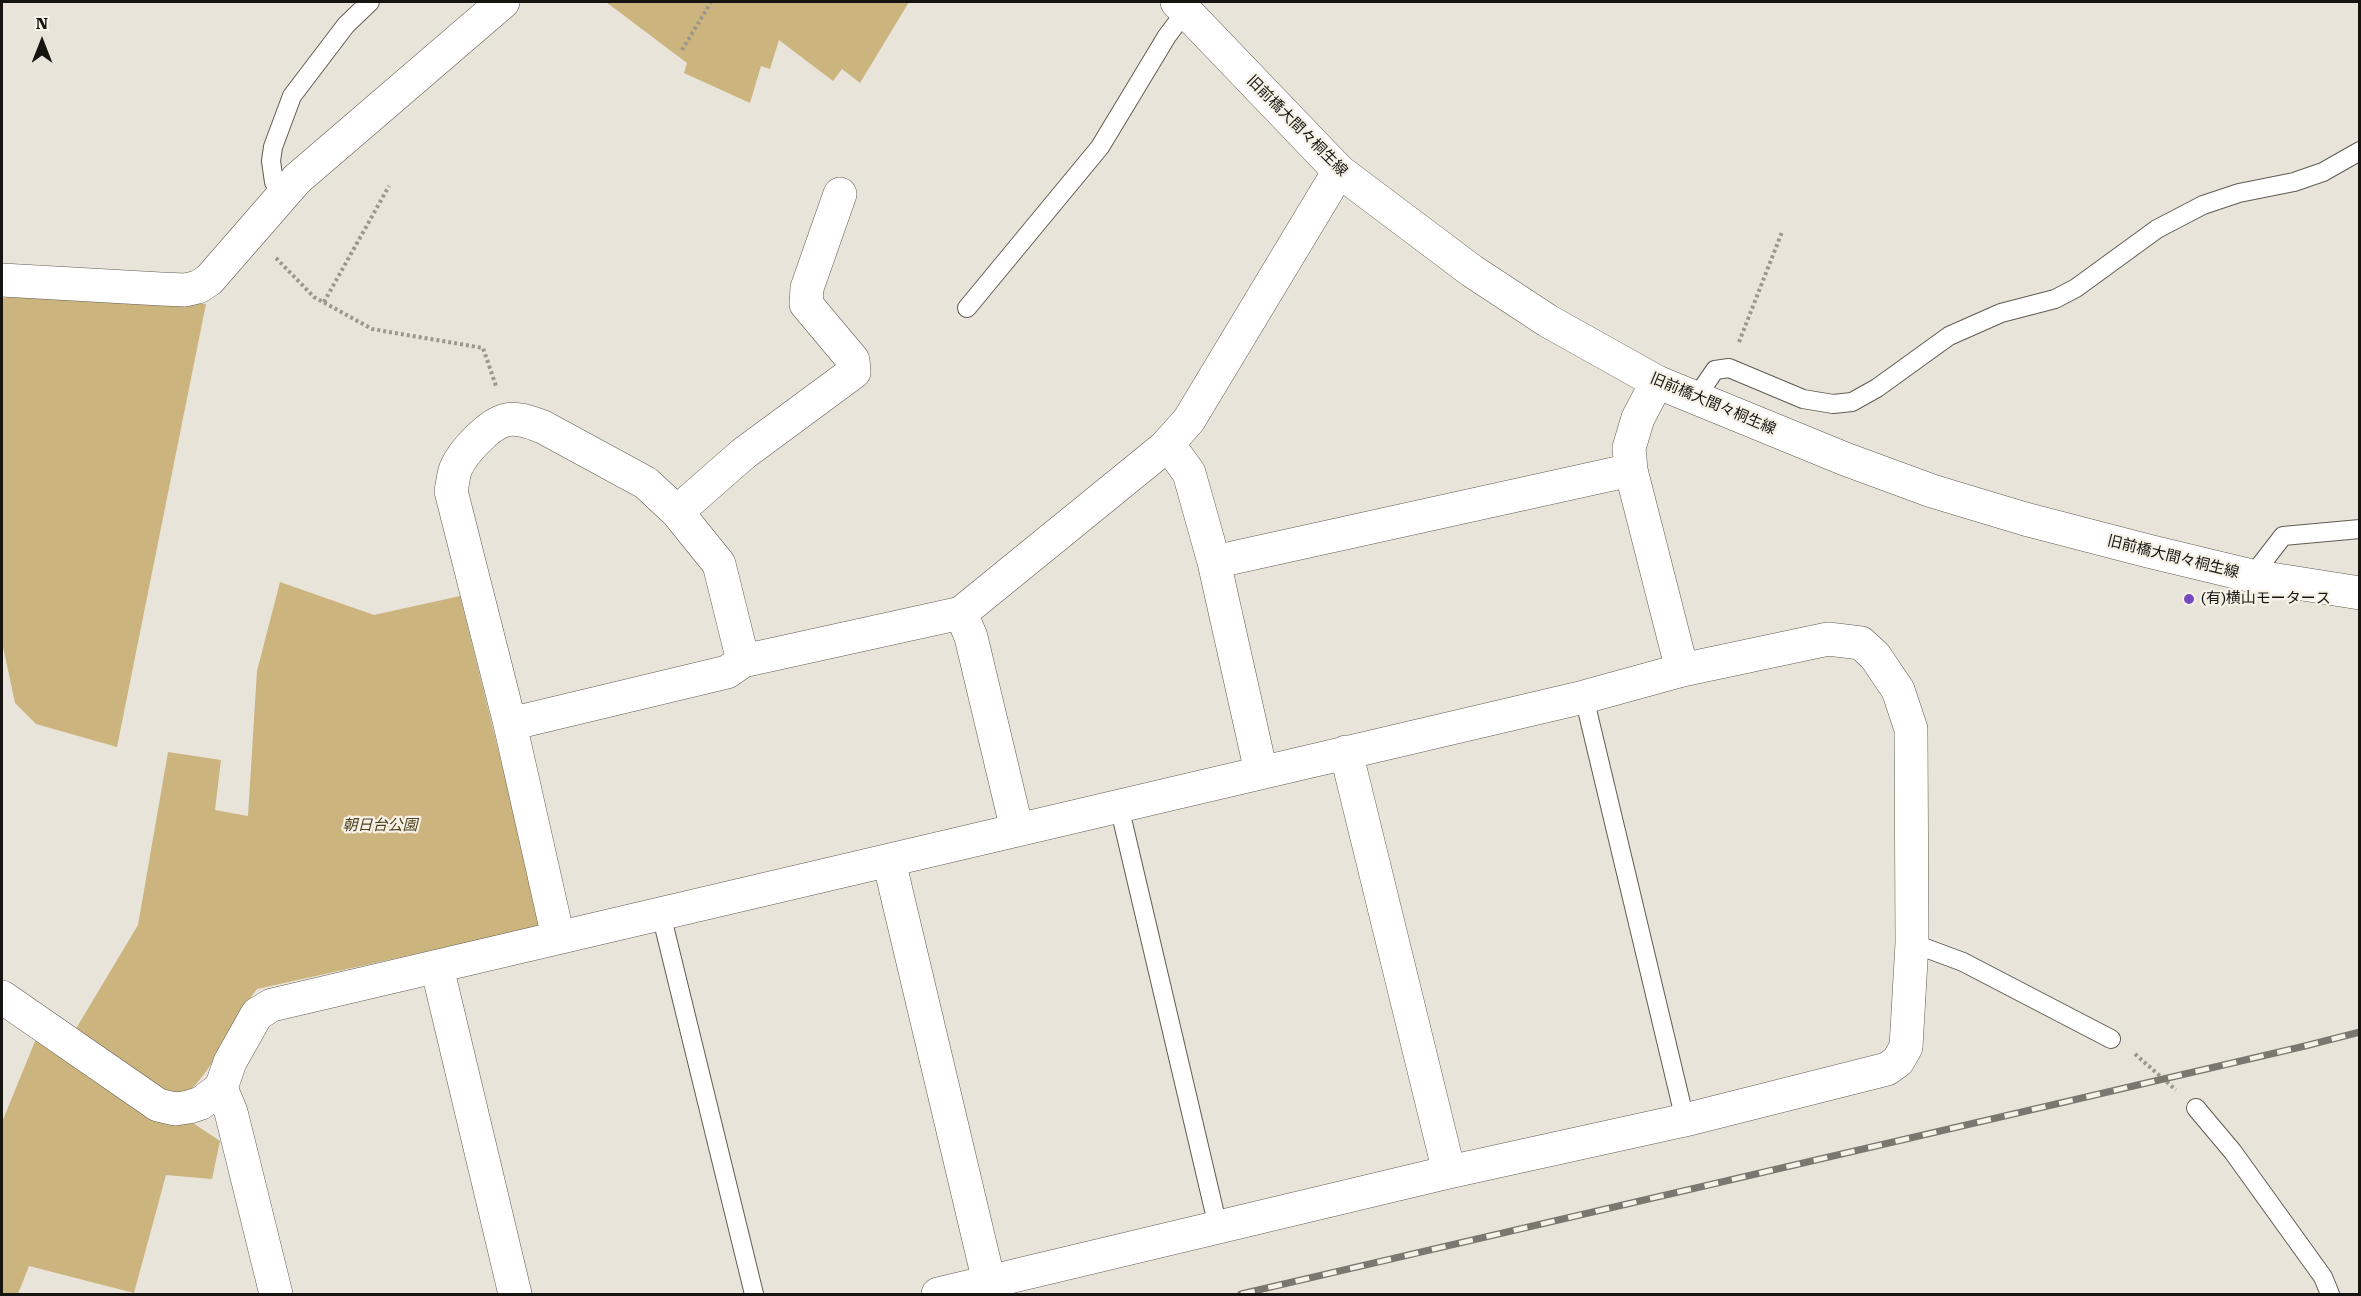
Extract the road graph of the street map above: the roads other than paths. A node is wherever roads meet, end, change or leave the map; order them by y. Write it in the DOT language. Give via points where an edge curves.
graph roads {
  1 [pos="370,2"];
  2 [pos="503,2"];
  3 [pos="1182,6"];
  4 [pos="2360,151"];
  5 [pos="1339,171"];
  6 [pos="840,194"];
  7 [pos="282,196"];
  8 [pos="2,280"];
  9 [pos="967,308"];
  10 [pos="1657,382"];
  11 [pos="1695,399"];
  12 [pos="1165,447"];
  13 [pos="1631,470"];
  14 [pos="677,512"];
  15 [pos="2360,529"];
  16 [pos="1215,562"];
  17 [pos="2252,576"];
  18 [pos="2360,593"];
  19 [pos="962,613"];
  20 [pos="743,661"];
  21 [pos="1682,670"];
  22 [pos="1584,698"];
  23 [pos="510,724"];
  24 [pos="1346,752"];
  25 [pos="1261,772"];
  26 [pos="1119,806"];
  27 [pos="1017,830"];
  28 [pos="889,861"];
  29 [pos="661,914"];
  30 [pos="558,937"];
  31 [pos="1912,943"];
  32 [pos="437,967"];
  33 [pos="2,997"];
  34 [pos="2111,1039"];
  35 [pos="221,1088"];
  36 [pos="2196,1108"];
  37 [pos="1685,1120"];
  38 [pos="1449,1172"];
  39 [pos="1218,1227"];
  40 [pos="989,1282"];
  41 [pos="276,1294"];
  42 [pos="515,1294"];
  43 [pos="754,1294"];
  44 [pos="938,1294"];
  45 [pos="2330,1294"];
  1 -- 7 [label="lane" via="346,25 291,96 271,161 274,182"];
  2 -- 7 [label="street" via="355,127"];
  3 -- 5 [label="street, 旧前橋大間々桐生線"];
  3 -- 9 [label="lane" via="1100,147"];
  4 -- 11 [label="lane" via="2323,172 2294,182 2203,205 2157,229 2076,288 2055,299 2001,313 1949,336 1852,402 1833,404 1803,399 1729,368 1715,370"];
  5 -- 10 [label="street, 旧前橋大間々桐生線" via="1491,284"];
  5 -- 12 [label="street" via="1189,420"];
  6 -- 14 [label="street" via="807,288 806,304 853,360 854,372 743,454"];
  7 -- 8 [label="street" via="209,280 198,287 161,289"];
  10 -- 11 [label="street, 旧前橋大間々桐生線"];
  10 -- 13 [label="street" via="1638,418 1629,448"];
  11 -- 17 [label="street, 旧前橋大間々桐生線" via="1932,491 2036,522"];
  12 -- 16 [label="street" via="1189,473"];
  12 -- 19 [label="street"];
  13 -- 16 [label="street"];
  13 -- 21 [label="street"];
  14 -- 20 [label="street" via="719,564"];
  14 -- 23 [label="street" via="630,473 527,421 507,420 495,425 462,457 451,491"];
  15 -- 17 [label="lane" via="2283,536"];
  16 -- 25 [label="street"];
  17 -- 18 [label="street, 旧前橋大間々桐生線"];
  19 -- 20 [label="street"];
  19 -- 27 [label="street"];
  20 -- 23 [label="street" via="727,672"];
  21 -- 22 [label="street"];
  21 -- 31 [label="street" via="1828,639 1861,643 1875,656 1898,690 1911,729"];
  22 -- 24 [label="street"];
  22 -- 37 [label="lane"];
  23 -- 30 [label="street"];
  24 -- 25 [label="street"];
  24 -- 38 [label="street"];
  25 -- 26 [label="street"];
  26 -- 27 [label="street"];
  26 -- 39 [label="lane"];
  27 -- 28 [label="street"];
  28 -- 29 [label="street"];
  28 -- 40 [label="street"];
  29 -- 30 [label="street"];
  29 -- 43 [label="lane"];
  30 -- 32 [label="street"];
  31 -- 34 [label="lane" via="1963,962"];
  31 -- 37 [label="street" via="1906,1047 1898,1061 1887,1069"];
  32 -- 35 [label="street" via="272,1005 257,1014 230,1062"];
  32 -- 42 [label="street"];
  33 -- 35 [label="street" via="158,1105 189,1107"];
  35 -- 41 [label="street" via="231,1112"];
  36 -- 45 [label="lane" via="2233,1152 2323,1277"];
  37 -- 38 [label="street"];
  38 -- 39 [label="street"];
  39 -- 40 [label="street"];
  40 -- 44 [label="street"];
}
